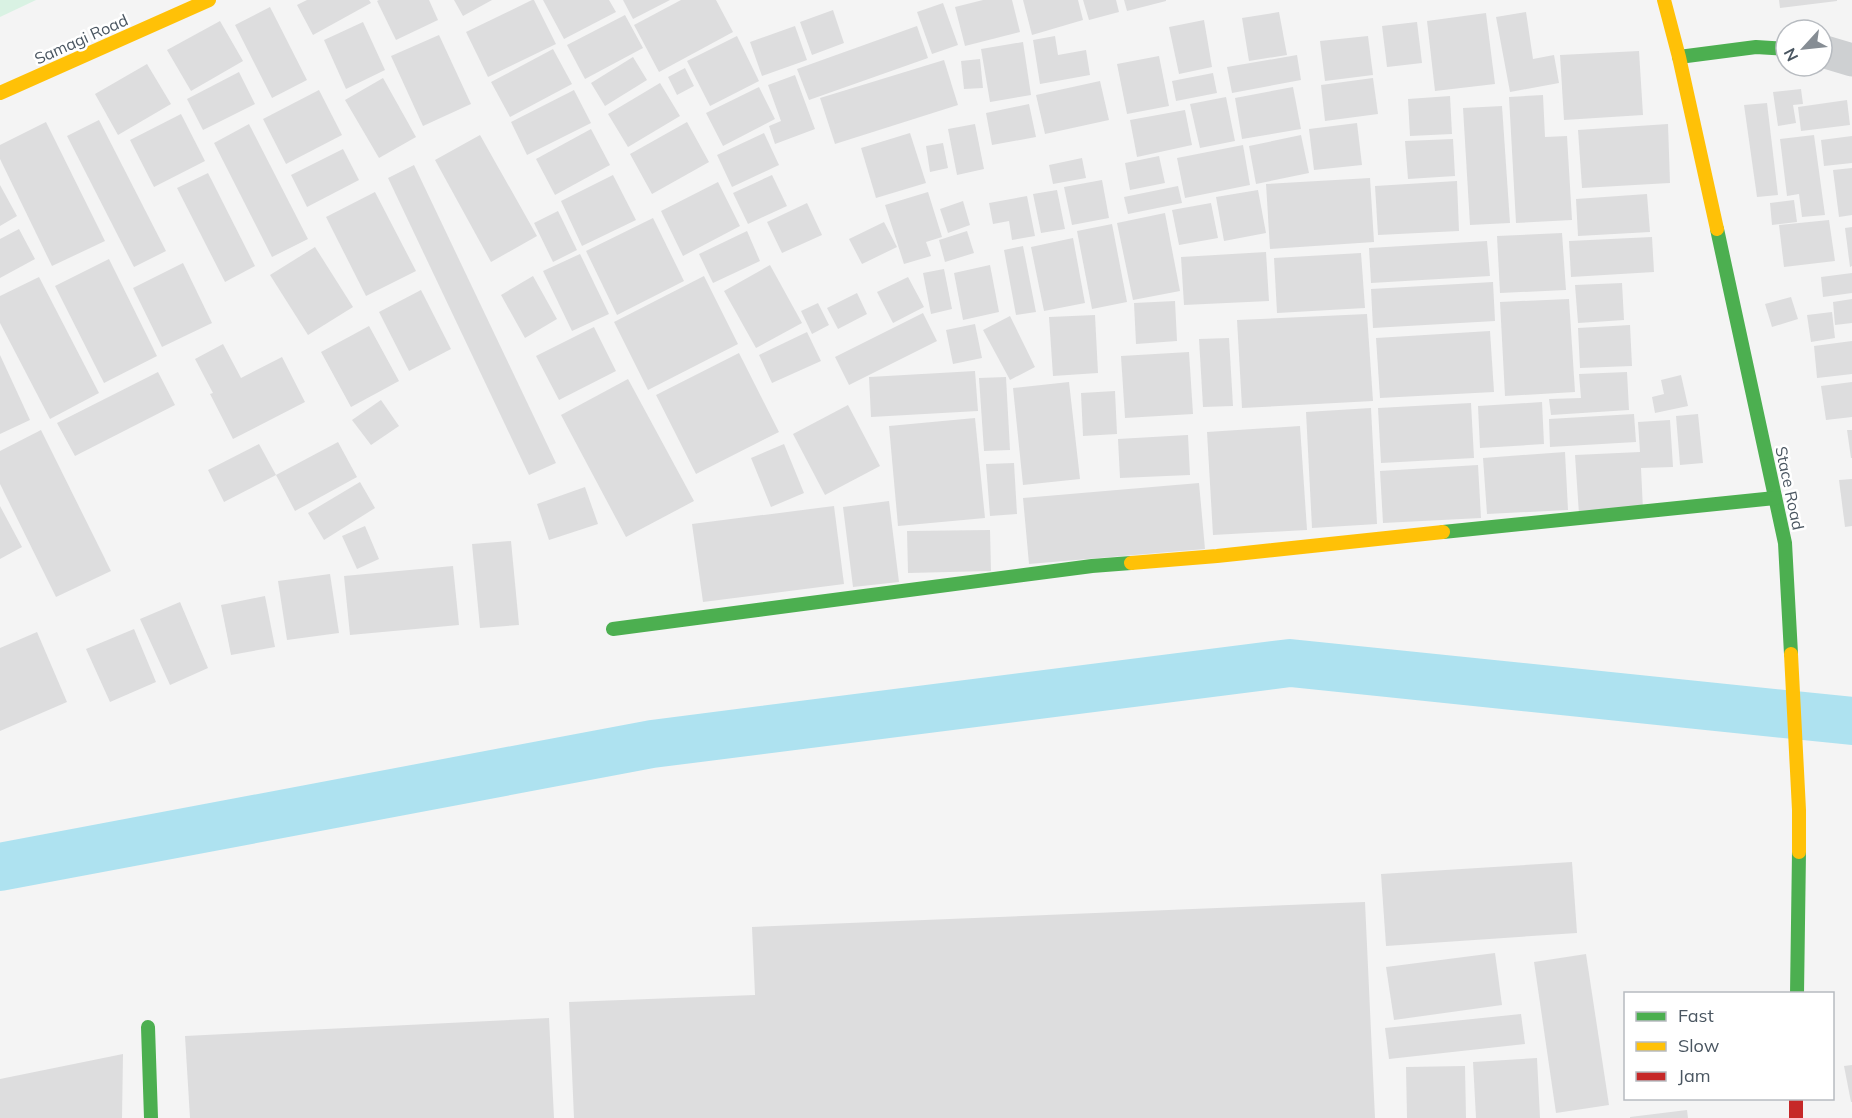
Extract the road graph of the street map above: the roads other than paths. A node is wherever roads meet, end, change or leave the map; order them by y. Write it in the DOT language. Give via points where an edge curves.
graph roads {
  1 [pos="209,0"];
  2 [pos="1664,0"];
  3 [pos="1774,48"];
  4 [pos="1834,55"];
  5 [pos="1678,57"];
  6 [pos="1852,60"];
  7 [pos="0,93"];
  8 [pos="1775,498"];
  9 [pos="613,629"];
  10 [pos="1797,992"];
  11 [pos="148,1027"];
  12 [pos="1796,1100"];
  13 [pos="151,1118"];
  14 [pos="1796,1118"];
  1 -- 7 [label="street, Samagi Road"];
  2 -- 5 [label="street, Stace Road"];
  3 -- 5 [label="street"];
  4 -- 6 [label="street"];
  5 -- 8 [label="street, Stace Road"];
  8 -- 9 [label="street" via="1092,566"];
  8 -- 10 [label="street, Stace Road" via="1785,543 1799,810"];
  11 -- 13 [label="street"];
  12 -- 14 [label="street"];
}
